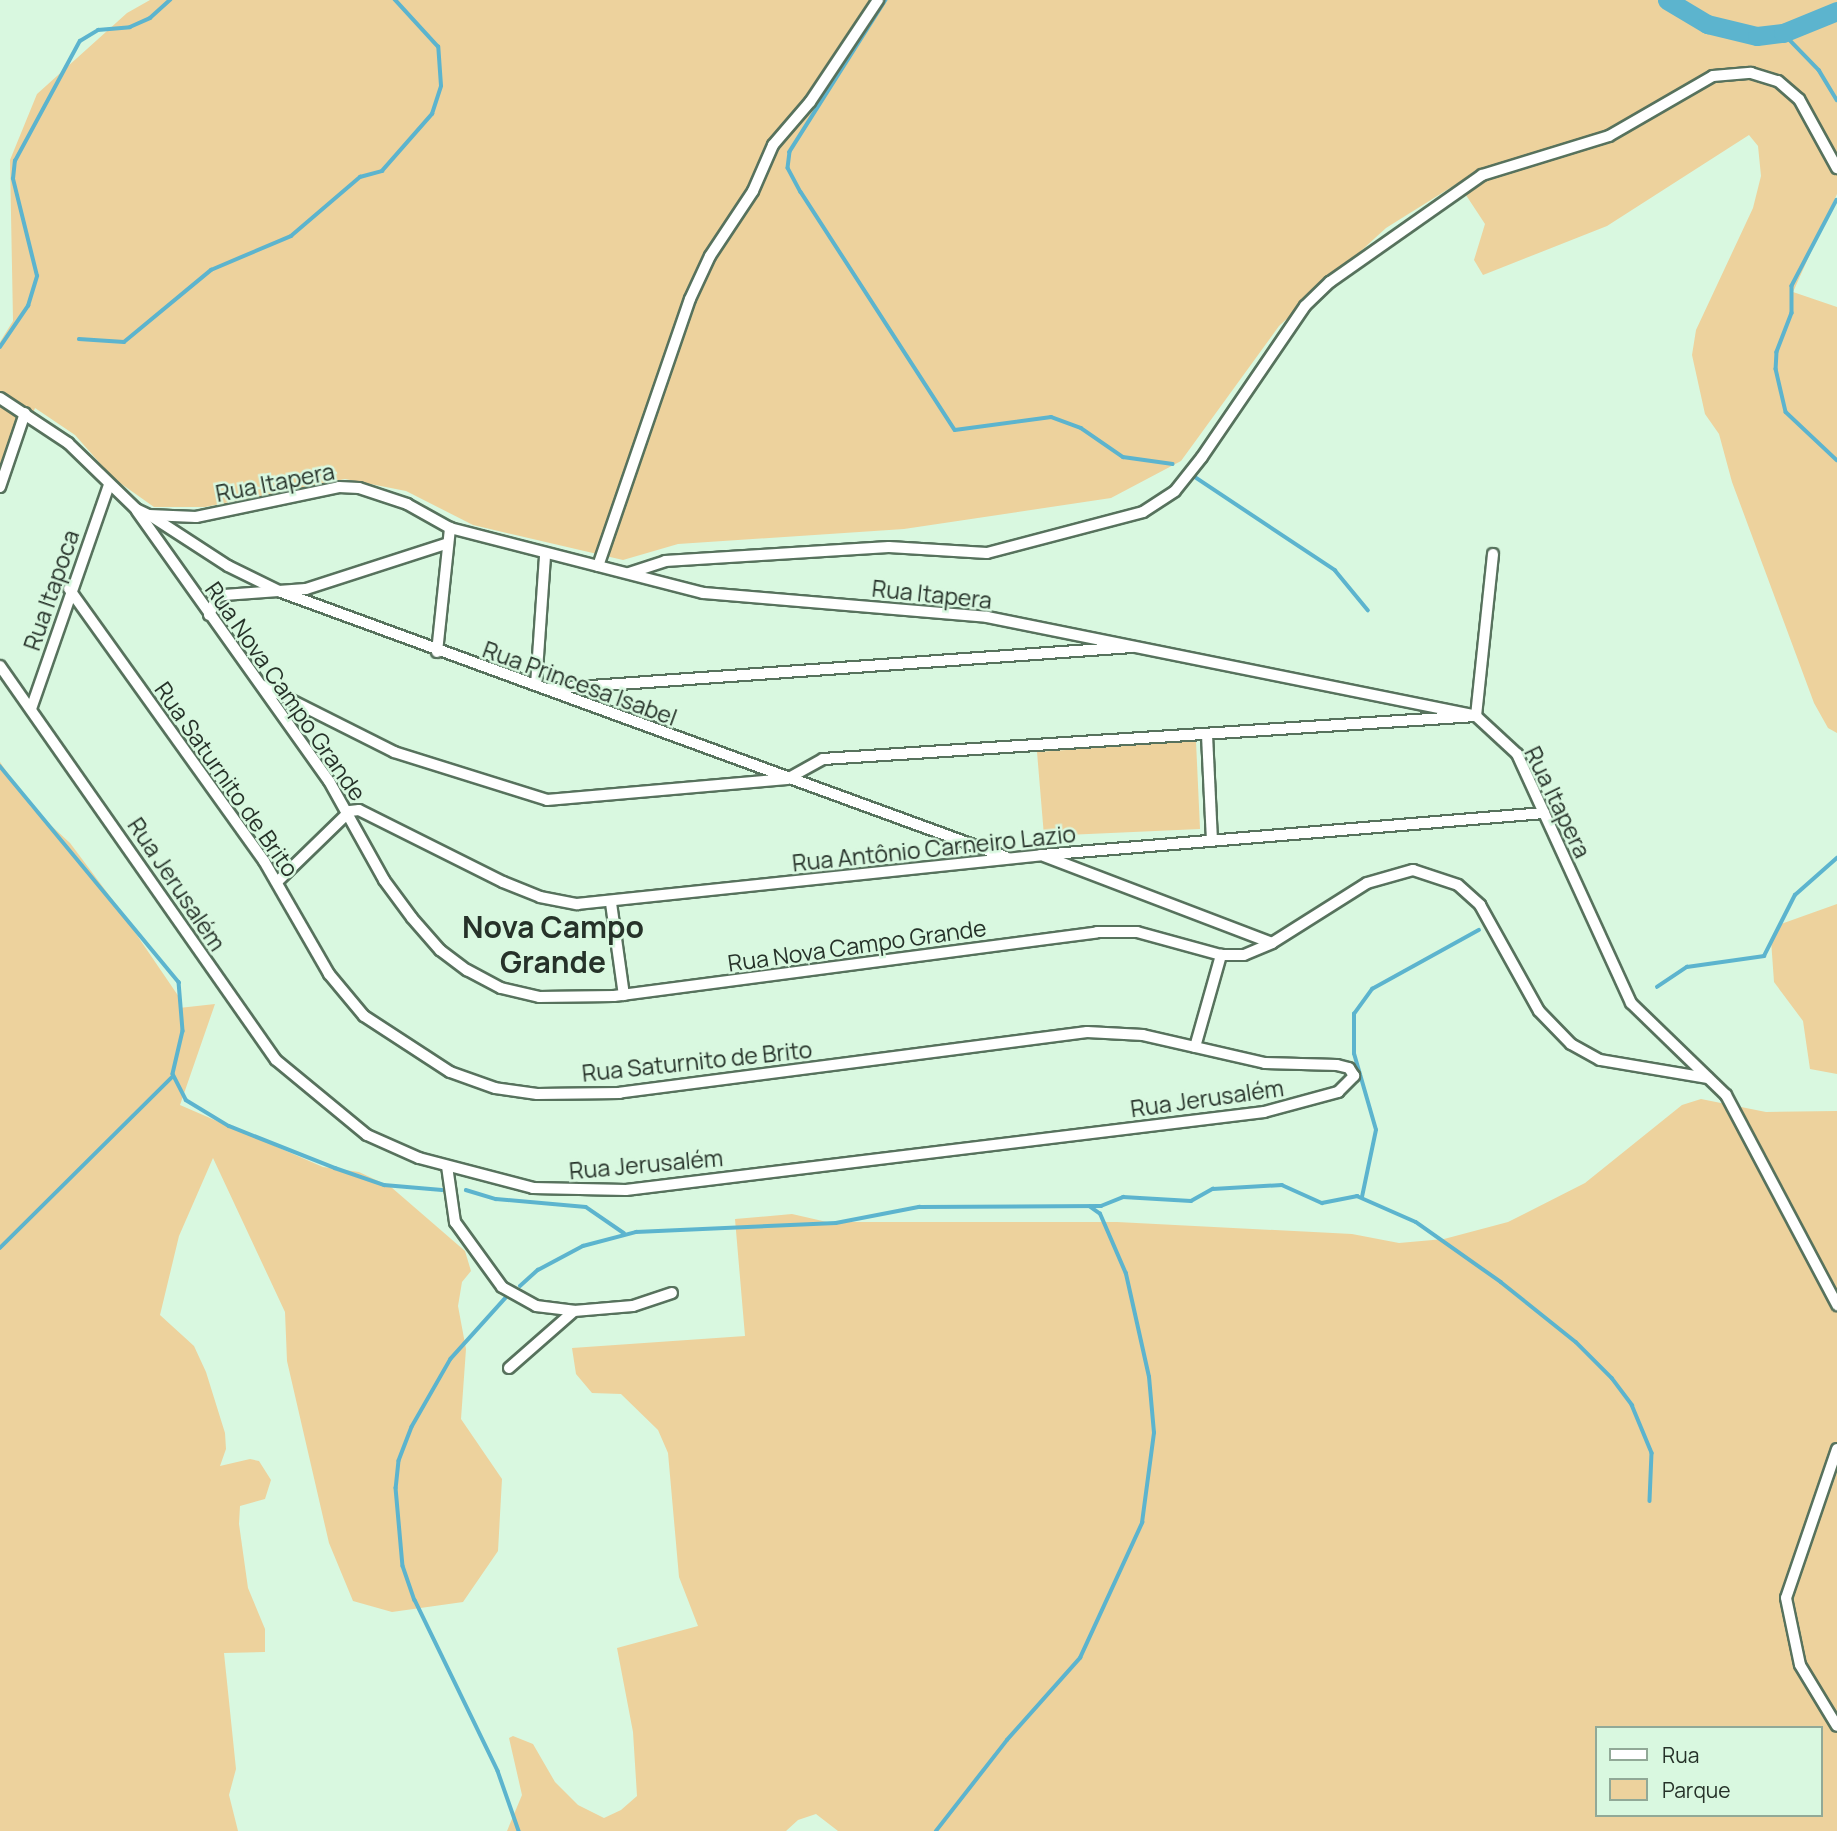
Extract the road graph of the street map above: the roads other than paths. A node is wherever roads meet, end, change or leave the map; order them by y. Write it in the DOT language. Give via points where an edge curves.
graph roads {
  1 [pos="878,0"];
  2 [pos="1837,168"];
  3 [pos="0,398"];
  4 [pos="24,414"];
  5 [pos="109,485"];
  6 [pos="0,487"];
  7 [pos="136,509"];
  8 [pos="149,516"];
  9 [pos="450,528"];
  10 [pos="447,543"];
  11 [pos="1493,554"];
  12 [pos="545,555"];
  13 [pos="598,566"];
  14 [pos="629,573"];
  15 [pos="69,589"];
  16 [pos="281,592"];
  17 [pos="209,615"];
  18 [pos="1147,646"];
  19 [pos="437,652"];
  20 [pos="0,666"];
  21 [pos="260,684"];
  22 [pos="536,685"];
  23 [pos="547,690"];
  24 [pos="31,709"];
  25 [pos="1476,716"];
  26 [pos="1207,735"];
  27 [pos="787,779"];
  28 [pos="349,811"];
  29 [pos="1544,813"];
  30 [pos="1212,841"];
  31 [pos="1041,855"];
  32 [pos="1010,859"];
  33 [pos="277,882"];
  34 [pos="611,903"];
  35 [pos="1272,943"];
  36 [pos="1221,955"];
  37 [pos="624,995"];
  38 [pos="1195,1047"];
  39 [pos="1354,1076"];
  40 [pos="1709,1079"];
  41 [pos="447,1166"];
  42 [pos="672,1293"];
  43 [pos="1837,1305"];
  44 [pos="574,1311"];
  45 [pos="509,1368"];
  46 [pos="1837,1449"];
  47 [pos="1837,1726"];
  1 -- 13 [label="street" via="810,102 773,145 753,191 710,256 690,299"];
  2 -- 14 [label="street" via="1799,99 1778,81 1751,73 1713,76 1609,136 1482,175 1329,282 1305,306 1175,491 1143,512 987,553 889,547 665,561"];
  3 -- 4 [label="street, Rua Itapera"];
  4 -- 5 [label="street, Rua Itapera" via="68,443"];
  4 -- 6 [label="street"];
  5 -- 7 [label="street, Rua Itapera"];
  5 -- 15 [label="street, Rua Itapoca"];
  7 -- 8 [label="street, Rua Itapera"];
  7 -- 17 [label="street, Rua Nova Campo Grande"];
  8 -- 9 [label="street, Rua Itapera" via="196,516 339,487 381,494"];
  8 -- 16 [label="street, Rua Princesa Isabel" via="228,566"];
  9 -- 10 [label="street"];
  9 -- 12 [label="street, Rua Itapera"];
  10 -- 16 [label="street" via="306,589"];
  10 -- 19 [label="street"];
  11 -- 25 [label="street"];
  12 -- 13 [label="street, Rua Itapera"];
  12 -- 22 [label="street"];
  13 -- 14 [label="street, Rua Itapera"];
  14 -- 18 [label="street, Rua Itapera" via="703,593 933,610"];
  15 -- 24 [label="street, Rua Itapoca"];
  15 -- 33 [label="street, Rua Saturnito de Brito"];
  16 -- 17 [label="street" via="223,595"];
  16 -- 19 [label="street, Rua Princesa Isabel"];
  17 -- 21 [label="street, Rua Nova Campo Grande"];
  18 -- 23 [label="street"];
  18 -- 25 [label="street, Rua Itapera"];
  19 -- 22 [label="street, Rua Princesa Isabel"];
  20 -- 24 [label="street, Rua Jerusalém"];
  21 -- 27 [label="street" via="394,752 547,800"];
  21 -- 28 [label="street, Rua Nova Campo Grande"];
  22 -- 23 [label="street, Rua Princesa Isabel"];
  23 -- 27 [label="street, Rua Princesa Isabel"];
  24 -- 41 [label="street, Rua Jerusalém" via="276,1060 367,1135"];
  25 -- 26 [label="street"];
  25 -- 29 [label="street, Rua Itapera" via="1517,754"];
  26 -- 27 [label="street" via="823,760"];
  26 -- 30 [label="street"];
  27 -- 32 [label="street, Rua Princesa Isabel"];
  28 -- 33 [label="street"];
  28 -- 34 [label="street, Rua Antônio Carneiro Lazio" via="368,811 540,897 577,904"];
  28 -- 37 [label="street, Rua Nova Campo Grande" via="384,880 440,950 467,971 502,988 539,997"];
  29 -- 30 [label="street, Rua Antônio Carneiro Lazio"];
  29 -- 40 [label="street, Rua Itapera" via="1631,1003"];
  30 -- 31 [label="street, Rua Antônio Carneiro Lazio"];
  31 -- 32 [label="street, Rua Antônio Carneiro Lazio"];
  31 -- 35 [label="street"];
  32 -- 34 [label="street, Rua Antônio Carneiro Lazio"];
  33 -- 38 [label="street, Rua Saturnito de Brito" via="329,974 365,1016 407,1048 450,1072 495,1088 537,1094 620,1093 1087,1032 1143,1035"];
  34 -- 37 [label="street"];
  35 -- 36 [label="street, Rua Nova Campo Grande" via="1244,955"];
  35 -- 40 [label="street, Rua Nova Campo Grande" via="1391,873 1413,870 1434,874 1458,885 1480,905 1539,1011 1571,1044 1600,1060"];
  36 -- 37 [label="street, Rua Nova Campo Grande" via="1149,934 1097,932"];
  36 -- 38 [label="street"];
  38 -- 39 [label="street, Rua Saturnito de Brito" via="1265,1063 1337,1065 1349,1068"];
  39 -- 41 [label="street, Rua Jerusalém" via="1338,1092 1264,1112 626,1190 533,1188"];
  40 -- 43 [label="street, Rua Itapera" via="1726,1095"];
  41 -- 44 [label="street" via="455,1222 502,1287 536,1306"];
  42 -- 44 [label="street" via="633,1306"];
  44 -- 45 [label="street"];
  46 -- 47 [label="street" via="1786,1598 1800,1665"];
}
